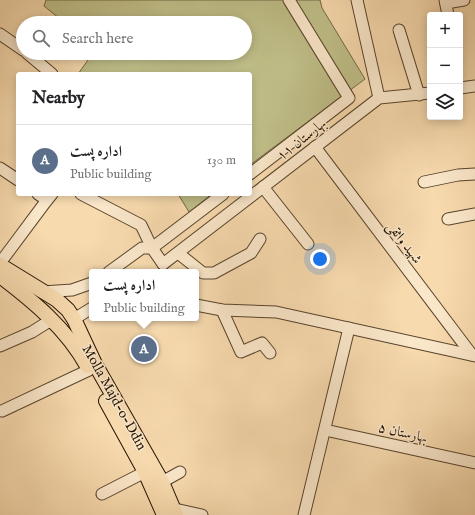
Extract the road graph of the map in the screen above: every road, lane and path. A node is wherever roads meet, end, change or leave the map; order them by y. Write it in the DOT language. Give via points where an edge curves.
graph roads {
  1 [pos="289,0"];
  2 [pos="357,0"];
  3 [pos="464,0"];
  4 [pos="446,1"];
  5 [pos="448,12"];
  6 [pos="399,30"];
  7 [pos="0,34"];
  8 [pos="16,45"];
  9 [pos="35,60"];
  10 [pos="50,72"];
  11 [pos="463,85"];
  12 [pos="475,86"];
  13 [pos="427,94"];
  14 [pos="419,95"];
  15 [pos="379,98"];
  16 [pos="315,148"];
  17 [pos="0,168"];
  18 [pos="252,172"];
  19 [pos="475,174"];
  20 [pos="16,179"];
  21 [pos="424,182"];
  22 [pos="263,187"];
  23 [pos="252,195"];
  24 [pos="46,196"];
  25 [pos="85,196"];
  26 [pos="220,196"];
  27 [pos="251,196"];
  28 [pos="475,214"];
  29 [pos="448,219"];
  30 [pos="260,239"];
  31 [pos="308,244"];
  32 [pos="152,248"];
  33 [pos="178,252"];
  34 [pos="0,264"];
  35 [pos="162,268"];
  36 [pos="113,269"];
  37 [pos="198,269"];
  38 [pos="199,270"];
  39 [pos="0,276"];
  40 [pos="89,283"];
  41 [pos="41,292"];
  42 [pos="199,306"];
  43 [pos="89,310"];
  44 [pos="222,310"];
  45 [pos="74,318"];
  46 [pos="56,324"];
  47 [pos="349,328"];
  48 [pos="1,345"];
  49 [pos="270,353"];
  50 [pos="473,355"];
  51 [pos="89,370"];
  52 [pos="2,411"];
  53 [pos="325,430"];
  54 [pos="475,463"];
  55 [pos="145,472"];
  56 [pos="180,472"];
  57 [pos="162,482"];
  58 [pos="102,494"];
  59 [pos="172,513"];
  60 [pos="202,515"];
  61 [pos="304,515"];
  1 -- 18 [label="street" via="349,98"];
  2 -- 15 [label="street"];
  3 -- 4 [label="street"];
  4 -- 5 [label="street"];
  6 -- 14 [label="street"];
  7 -- 8 [label="street"];
  9 -- 10 [label="street"];
  11 -- 12 [label="street"];
  13 -- 14 [label="street"];
  14 -- 15 [label="street"];
  15 -- 16 [label="street, بهارستان ۱۱"];
  16 -- 22 [label="street, بهارستان ۱۱"];
  16 -- 50 [label="street, شهید واثقی"];
  17 -- 20 [label="street"];
  19 -- 21 [label="street"];
  22 -- 23 [label="street, بهارستان ۱۱"];
  22 -- 31 [label="street"];
  24 -- 34 [label="street"];
  25 -- 32 [label="street" via="140,225"];
  26 -- 32 [label="street"];
  27 -- 33 [label="street, بهارستان ۱۱"];
  28 -- 29 [label="street"];
  30 -- 38 [label="street" via="251,253 214,273 203,273"];
  32 -- 35 [label="street"];
  32 -- 36 [label="street" via="142,248"];
  33 -- 35 [label="street, بهارستان ۱۱"];
  33 -- 37 [label="street"];
  34 -- 41 [label="main road, Molla Majd-o-Ddin"];
  39 -- 46 [label="main road, Molla Majd-o-Ddin"];
  40 -- 41 [label="street" via="72,290"];
  41 -- 45 [label="main road, Molla Majd-o-Ddin" via="57,300"];
  42 -- 44 [label="street"];
  43 -- 45 [label="street"];
  44 -- 47 [label="street" via="276,312"];
  44 -- 49 [label="street" via="241,352 262,343"];
  45 -- 46 [label="main road"];
  45 -- 57 [label="main road, Molla Majd-o-Ddin" via="95,364"];
  46 -- 48 [label="street"];
  46 -- 51 [label="main road, Molla Majd-o-Ddin" via="80,353"];
  47 -- 50 [label="street"];
  47 -- 53 [label="street"];
  51 -- 52 [label="street"];
  51 -- 55 [label="main road, Molla Majd-o-Ddin"];
  53 -- 54 [label="street, بهارستان ۵"];
  53 -- 61 [label="street"];
  55 -- 58 [label="street"];
  55 -- 59 [label="main road, Molla Majd-o-Ddin"];
  56 -- 57 [label="street"];
  57 -- 59 [label="main road, Molla Majd-o-Ddin"];
  59 -- 60 [label="street"];
}
